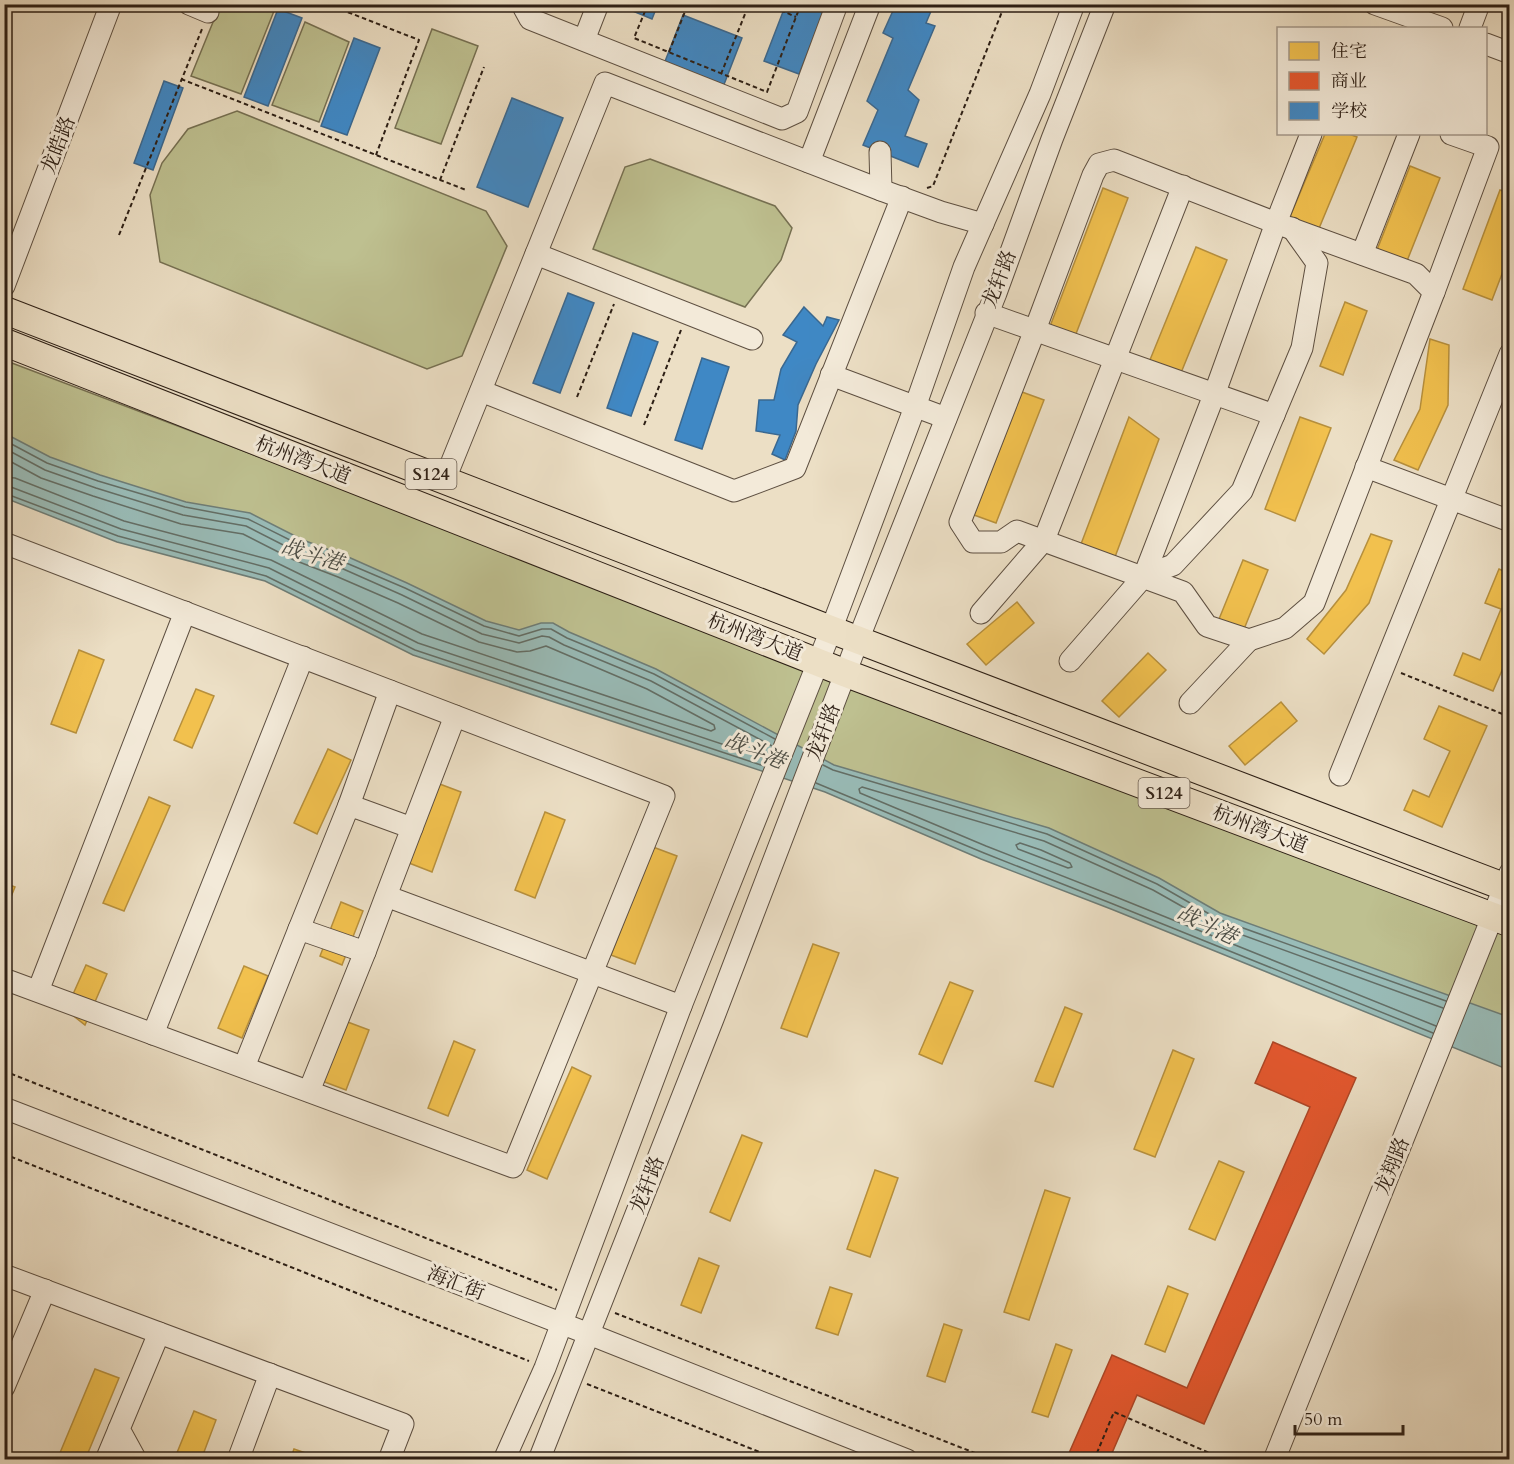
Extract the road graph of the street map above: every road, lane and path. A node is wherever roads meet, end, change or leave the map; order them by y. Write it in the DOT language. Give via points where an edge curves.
graph roads {
  1 [pos="111,4"];
  2 [pos="327,4"];
  3 [pos="525,4"];
  4 [pos="598,4"];
  5 [pos="648,4"];
  6 [pos="688,4"];
  7 [pos="749,4"];
  8 [pos="767,4"];
  9 [pos="801,4"];
  10 [pos="837,4"];
  11 [pos="870,4"];
  12 [pos="1005,4"];
  13 [pos="1074,4"];
  14 [pos="1105,4"];
  15 [pos="1375,4"];
  16 [pos="1479,4"];
  17 [pos="199,8"];
  18 [pos="796,16"];
  19 [pos="1439,27"];
  20 [pos="1470,27"];
  21 [pos="584,40"];
  22 [pos="1487,45"];
  23 [pos="669,52"];
  24 [pos="1509,53"];
  25 [pos="484,67"];
  26 [pos="722,74"];
  27 [pos="182,79"];
  28 [pos="1311,135"];
  29 [pos="1409,135"];
  30 [pos="1454,135"];
  31 [pos="879,152"];
  32 [pos="376,155"];
  33 [pos="810,162"];
  34 [pos="440,180"];
  35 [pos="1183,186"];
  36 [pos="466,190"];
  37 [pos="881,190"];
  38 [pos="922,190"];
  39 [pos="902,197"];
  40 [pos="982,224"];
  41 [pos="1284,226"];
  42 [pos="119,235"];
  43 [pos="536,254"];
  44 [pos="1362,254"];
  45 [pos="4,286"];
  46 [pos="621,288"];
  47 [pos="1434,292"];
  48 [pos="4,310"];
  49 [pos="986,313"];
  50 [pos="687,314"];
  51 [pos="1035,330"];
  52 [pos="752,339"];
  53 [pos="4,342"];
  54 [pos="1509,354"];
  55 [pos="1115,359"];
  56 [pos="831,375"];
  57 [pos="481,391"];
  58 [pos="1214,395"];
  59 [pos="578,397"];
  60 [pos="915,407"];
  61 [pos="1274,415"];
  62 [pos="946,418"];
  63 [pos="644,425"];
  64 [pos="1366,467"];
  65 [pos="445,479"];
  66 [pos="1451,499"];
  67 [pos="1509,521"];
  68 [pos="1044,540"];
  69 [pos="4,543"];
  70 [pos="1144,576"];
  71 [pos="185,612"];
  72 [pos="981,613"];
  73 [pos="831,630"];
  74 [pos="858,640"];
  75 [pos="1249,640"];
  76 [pos="303,657"];
  77 [pos="1070,661"];
  78 [pos="818,662"];
  79 [pos="1385,666"];
  80 [pos="845,673"];
  81 [pos="390,691"];
  82 [pos="1190,703"];
  83 [pos="455,716"];
  84 [pos="1509,717"];
  85 [pos="1340,775"];
  86 [pos="349,805"];
  87 [pos="412,828"];
  88 [pos="1508,883"];
  89 [pos="386,896"];
  90 [pos="1501,920"];
  91 [pos="299,929"];
  92 [pos="364,952"];
  93 [pos="590,974"];
  94 [pos="4,979"];
  95 [pos="38,991"];
  96 [pos="681,1006"];
  97 [pos="153,1034"];
  98 [pos="244,1067"];
  99 [pos="4,1071"];
  100 [pos="309,1091"];
  101 [pos="4,1108"];
  102 [pos="4,1154"];
  103 [pos="4,1275"];
  104 [pos="45,1290"];
  105 [pos="573,1297"];
  106 [pos="599,1307"];
  107 [pos="562,1324"];
  108 [pos="159,1333"];
  109 [pos="589,1334"];
  110 [pos="545,1368"];
  111 [pos="270,1374"];
  112 [pos="571,1378"];
  113 [pos="4,1387"];
  114 [pos="119,1430"];
  115 [pos="106,1460"];
  116 [pos="136,1460"];
  117 [pos="238,1460"];
  118 [pos="389,1460"];
  119 [pos="504,1460"];
  120 [pos="538,1460"];
  121 [pos="780,1460"];
  122 [pos="907,1460"];
  123 [pos="993,1460"];
  124 [pos="1094,1460"];
  125 [pos="1226,1460"];
  126 [pos="1274,1460"];
  1 -- 45 [label="street, 龙皓路"];
  2 -- 32 [label="path" via="419,40"];
  3 -- 21 [label="street" via="530,19"];
  4 -- 21 [label="street"];
  5 -- 23 [label="path" via="634,38"];
  6 -- 23 [label="path"];
  7 -- 26 [label="path"];
  8 -- 18 [label="path"];
  9 -- 18 [label="path"];
  10 -- 21 [label="street" via="797,112 782,119"];
  11 -- 33 [label="street"];
  12 -- 38 [label="path" via="933,186"];
  13 -- 40 [label="street" via="1040,94"];
  14 -- 49 [label="street, 龙轩路"];
  15 -- 19 [label="street"];
  16 -- 20 [label="street"];
  17 -- 27 [label="path"];
  18 -- 26 [label="path" via="767,92"];
  22 -- 24 [label="street"];
  23 -- 26 [label="path"];
  25 -- 34 [label="path"];
  27 -- 32 [label="path"];
  27 -- 42 [label="path"];
  28 -- 41 [label="street"];
  29 -- 44 [label="street"];
  30 -- 47 [label="street" via="1488,147"];
  31 -- 37 [label="street"];
  32 -- 34 [label="path"];
  33 -- 37 [label="street"];
  33 -- 43 [label="street" via="605,82"];
  34 -- 36 [label="path"];
  35 -- 41 [label="street"];
  35 -- 51 [label="street" via="1114,160 1099,164"];
  35 -- 55 [label="street"];
  37 -- 39 [label="street"];
  39 -- 40 [label="street"];
  39 -- 56 [label="street"];
  40 -- 60 [label="street"];
  41 -- 44 [label="street"];
  41 -- 58 [label="street"];
  41 -- 61 [label="street" via="1317,264 1302,348"];
  43 -- 46 [label="street"];
  43 -- 57 [label="street"];
  44 -- 47 [label="street" via="1416,274"];
  46 -- 50 [label="street"];
  46 -- 59 [label="path"];
  47 -- 64 [label="street"];
  48 -- 65 [label="main road, 杭州湾大道 / S124"];
  49 -- 51 [label="street"];
  49 -- 62 [label="street, 龙轩路"];
  50 -- 52 [label="street"];
  50 -- 63 [label="path"];
  51 -- 55 [label="street"];
  51 -- 68 [label="street" via="960,522 973,542 1001,542 1017,531"];
  53 -- 78 [label="main road, 杭州湾大道 / S124"];
  54 -- 66 [label="street"];
  55 -- 58 [label="street"];
  55 -- 68 [label="street"];
  56 -- 57 [label="street" via="795,468 734,491"];
  56 -- 60 [label="street"];
  57 -- 65 [label="street"];
  58 -- 61 [label="street"];
  58 -- 70 [label="street"];
  60 -- 62 [label="street"];
  60 -- 73 [label="street"];
  61 -- 70 [label="street" via="1242,491 1173,565"];
  62 -- 74 [label="street, 龙轩路"];
  64 -- 66 [label="street"];
  64 -- 75 [label="street" via="1314,603 1285,628"];
  65 -- 73 [label="main road, 杭州湾大道 / S124"];
  66 -- 67 [label="street"];
  66 -- 79 [label="street"];
  68 -- 70 [label="street"];
  68 -- 72 [label="street"];
  69 -- 71 [label="street"];
  70 -- 75 [label="street" via="1184,592 1207,626"];
  70 -- 77 [label="street"];
  71 -- 76 [label="street"];
  71 -- 95 [label="street"];
  73 -- 74 [label="main road, 杭州湾大道 / S124"];
  73 -- 78 [label="street"];
  74 -- 80 [label="street, 龙轩路"];
  74 -- 88 [label="main road, 杭州湾大道 / S124"];
  75 -- 82 [label="street"];
  76 -- 81 [label="street"];
  76 -- 97 [label="street"];
  78 -- 80 [label="main road, 杭州湾大道 / S124"];
  78 -- 96 [label="street"];
  79 -- 84 [label="path"];
  79 -- 85 [label="street"];
  80 -- 90 [label="main road, 杭州湾大道 / S124"];
  80 -- 106 [label="street, 龙轩路"];
  81 -- 83 [label="street"];
  81 -- 86 [label="street"];
  83 -- 87 [label="street"];
  83 -- 93 [label="street" via="664,796"];
  86 -- 87 [label="street"];
  86 -- 91 [label="street"];
  87 -- 89 [label="street"];
  88 -- 90 [label="street, 龙翔路"];
  89 -- 92 [label="street"];
  89 -- 93 [label="street"];
  90 -- 126 [label="street, 龙翔路" via="1471,972"];
  91 -- 92 [label="street"];
  91 -- 98 [label="street"];
  92 -- 100 [label="street"];
  93 -- 96 [label="street"];
  93 -- 100 [label="street" via="513,1167"];
  94 -- 95 [label="street"];
  95 -- 97 [label="street"];
  96 -- 105 [label="street"];
  97 -- 98 [label="street"];
  98 -- 100 [label="street"];
  99 -- 105 [label="path"];
  101 -- 107 [label="street, 海汇街"];
  102 -- 110 [label="path"];
  103 -- 104 [label="street"];
  104 -- 108 [label="street"];
  104 -- 113 [label="street"];
  105 -- 107 [label="street"];
  106 -- 109 [label="street, 龙轩路"];
  106 -- 123 [label="path"];
  107 -- 109 [label="street, 海汇街"];
  107 -- 110 [label="street"];
  108 -- 111 [label="street"];
  108 -- 114 [label="street"];
  109 -- 112 [label="street, 龙轩路"];
  109 -- 122 [label="street, 海汇街"];
  110 -- 119 [label="street"];
  111 -- 117 [label="street"];
  111 -- 118 [label="street" via="403,1424"];
  112 -- 120 [label="street, 龙轩路"];
  112 -- 121 [label="path"];
  114 -- 115 [label="street"];
  114 -- 116 [label="street"];
  124 -- 125 [label="path" via="1114,1412"];
}
